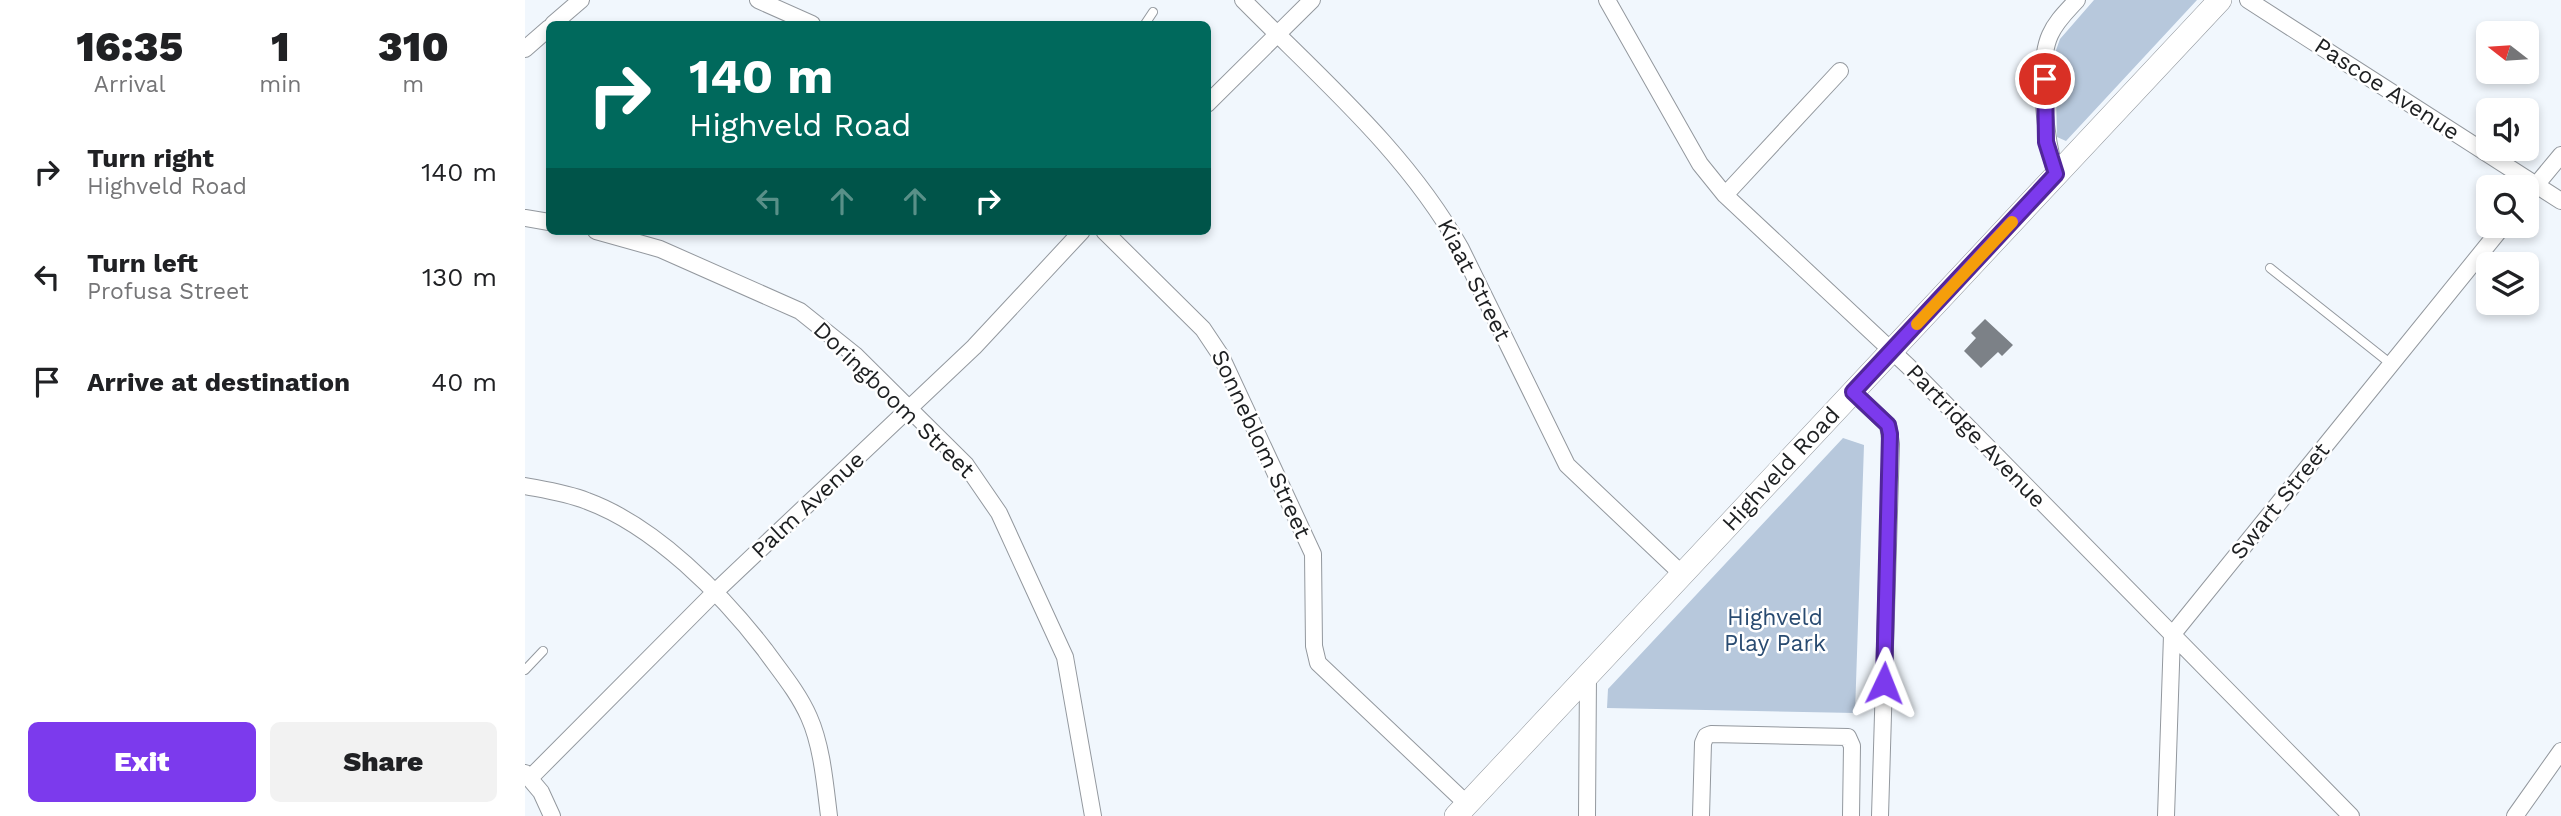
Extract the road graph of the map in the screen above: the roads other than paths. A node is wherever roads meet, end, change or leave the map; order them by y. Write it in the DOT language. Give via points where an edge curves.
graph roads {
  1 [pos="581,0"];
  2 [pos="758,0"];
  3 [pos="1243,0"];
  4 [pos="1312,0"];
  5 [pos="1607,0"];
  6 [pos="2077,0"];
  7 [pos="2220,0"];
  8 [pos="2248,0"];
  9 [pos="1153,12"];
  10 [pos="557,21"];
  11 [pos="805,21"];
  12 [pos="1147,21"];
  13 [pos="546,30"];
  14 [pos="1277,35"];
  15 [pos="525,49"];
  16 [pos="1840,71"];
  17 [pos="1211,100"];
  18 [pos="2561,155"];
  19 [pos="2056,174"];
  20 [pos="2508,175"];
  21 [pos="2539,182"];
  22 [pos="2539,193"];
  23 [pos="1725,195"];
  24 [pos="2561,201"];
  25 [pos="525,218"];
  26 [pos="546,222"];
  27 [pos="610,235"];
  28 [pos="1078,235"];
  29 [pos="1108,235"];
  30 [pos="2493,238"];
  31 [pos="2270,268"];
  32 [pos="1892,351"];
  33 [pos="2391,364"];
  34 [pos="1853,392"];
  35 [pos="909,409"];
  36 [pos="525,486"];
  37 [pos="1682,574"];
  38 [pos="716,592"];
  39 [pos="2172,635"];
  40 [pos="543,651"];
  41 [pos="525,670"];
  42 [pos="1588,675"];
  43 [pos="2561,751"];
  44 [pos="528,775"];
  45 [pos="1461,810"];
  46 [pos="552,816"];
  47 [pos="829,816"];
  48 [pos="1093,816"];
  49 [pos="1587,816"];
  50 [pos="1701,816"];
  51 [pos="1851,816"];
  52 [pos="1881,816"];
  53 [pos="2166,816"];
  54 [pos="2351,816"];
  55 [pos="2515,816"];
  1 -- 10 [label="street"];
  2 -- 11 [label="street"];
  3 -- 14 [label="street, Kiaat Street"];
  4 -- 14 [label="street"];
  5 -- 23 [label="street, Partridge Avenue" via="1700,164"];
  6 -- 19 [label="street" via="2056,24 2047,44 2046,142"];
  7 -- 19 [label="street, Highveld Road"];
  8 -- 20 [label="street, Pascoe Avenue"];
  9 -- 12 [label="lane"];
  13 -- 15 [label="street"];
  14 -- 17 [label="street"];
  14 -- 37 [label="street, Kiaat Street" via="1334,89 1445,221 1567,465"];
  16 -- 23 [label="street"];
  18 -- 21 [label="street"];
  19 -- 32 [label="street, Highveld Road"];
  22 -- 24 [label="street, Pascoe Avenue"];
  23 -- 32 [label="street, Partridge Avenue"];
  25 -- 26 [label="street"];
  27 -- 35 [label="street, Doringboom Street" via="660,249 800,311 855,355"];
  28 -- 35 [label="street, Palm Avenue"];
  29 -- 45 [label="street, Sonneblom Street" via="1203,329 1221,356 1313,554 1318,663"];
  30 -- 33 [label="street, Swart Street"];
  31 -- 33 [label="lane"];
  32 -- 34 [label="street, Highveld Road"];
  32 -- 39 [label="street, Partridge Avenue"];
  33 -- 39 [label="street, Swart Street"];
  34 -- 37 [label="street, Highveld Road"];
  34 -- 52 [label="street" via="1888,425 1891,444"];
  35 -- 38 [label="street, Palm Avenue"];
  35 -- 48 [label="street, Doringboom Street" via="956,454 988,494 1037,590 1065,657"];
  36 -- 38 [label="street" via="609,511 673,554"];
  37 -- 42 [label="street, Highveld Road"];
  38 -- 44 [label="street, Palm Avenue"];
  38 -- 47 [label="street" via="789,683 809,717"];
  39 -- 53 [label="street"];
  39 -- 54 [label="street, Partridge Avenue"];
  40 -- 41 [label="lane"];
  42 -- 45 [label="street, Highveld Road"];
  42 -- 49 [label="street"];
  43 -- 55 [label="street"];
  44 -- 46 [label="street"];
  50 -- 51 [label="street" via="1703,743 1711,734 1849,737"];
}
